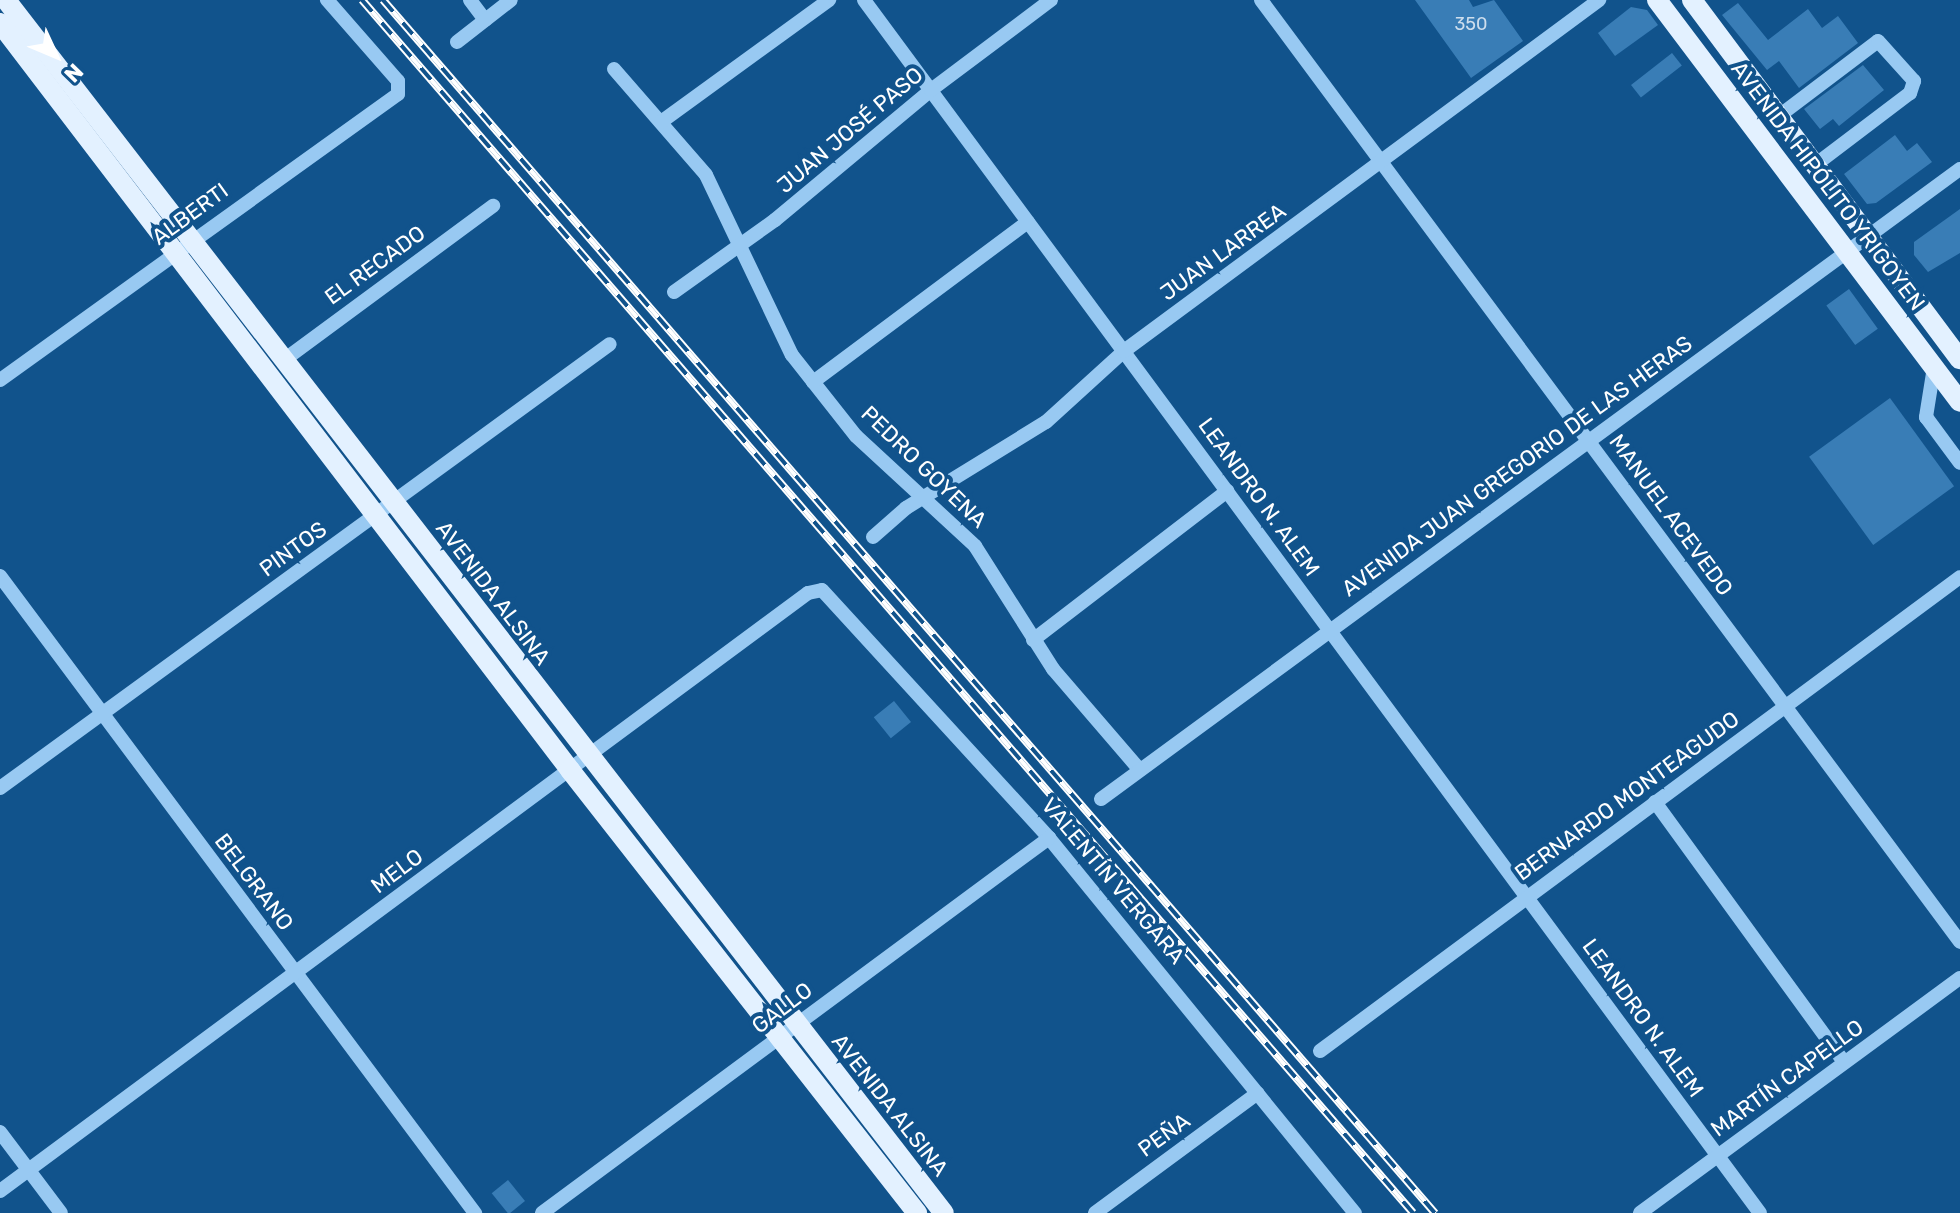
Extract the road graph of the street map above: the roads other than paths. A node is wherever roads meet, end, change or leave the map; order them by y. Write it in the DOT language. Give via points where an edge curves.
graph roads {
  1 [pos="327,0"];
  2 [pos="470,0"];
  3 [pos="511,0"];
  4 [pos="829,0"];
  5 [pos="864,0"];
  6 [pos="1051,0"];
  7 [pos="1261,0"];
  8 [pos="1599,0"];
  9 [pos="1657,0"];
  10 [pos="1692,0"];
  11 [pos="8,8"];
  12 [pos="485,20"];
  13 [pos="457,42"];
  14 [pos="614,69"];
  15 [pos="931,90"];
  16 [pos="1779,116"];
  17 [pos="661,122"];
  18 [pos="1382,164"];
  19 [pos="1815,165"];
  20 [pos="1960,169"];
  21 [pos="493,206"];
  22 [pos="1028,222"];
  23 [pos="1869,236"];
  24 [pos="192,240"];
  25 [pos="739,247"];
  26 [pos="175,252"];
  27 [pos="1848,252"];
  28 [pos="674,292"];
  29 [pos="610,344"];
  30 [pos="1124,351"];
  31 [pos="1960,359"];
  32 [pos="284,360"];
  33 [pos="1934,366"];
  34 [pos="0,380"];
  35 [pos="813,382"];
  36 [pos="1960,402"];
  37 [pos="1589,441"];
  38 [pos="1960,463"];
  39 [pos="1227,491"];
  40 [pos="923,498"];
  41 [pos="393,501"];
  42 [pos="377,515"];
  43 [pos="873,537"];
  44 [pos="0,576"];
  45 [pos="1960,577"];
  46 [pos="822,590"];
  47 [pos="1330,631"];
  48 [pos="1033,640"];
  49 [pos="1786,707"];
  50 [pos="102,715"];
  51 [pos="588,757"];
  52 [pos="570,770"];
  53 [pos="1140,770"];
  54 [pos="0,788"];
  55 [pos="1101,799"];
  56 [pos="1655,802"];
  57 [pos="1049,838"];
  58 [pos="1526,896"];
  59 [pos="1960,942"];
  60 [pos="295,974"];
  61 [pos="1960,978"];
  62 [pos="788,1031"];
  63 [pos="1320,1051"];
  64 [pos="1844,1062"];
  65 [pos="1258,1093"];
  66 [pos="0,1132"];
  67 [pos="1718,1156"];
  68 [pos="28,1170"];
  69 [pos="0,1191"];
  70 [pos="61,1213"];
  71 [pos="475,1213"];
  72 [pos="542,1213"];
  73 [pos="917,1213"];
  74 [pos="944,1213"];
  75 [pos="1095,1213"];
  76 [pos="1355,1213"];
  77 [pos="1640,1213"];
  78 [pos="1760,1213"];
  1 -- 24 [label="street, ALBERTI" via="398,81 398,94"];
  2 -- 12 [label="street"];
  3 -- 12 [label="street"];
  4 -- 17 [label="street"];
  5 -- 15 [label="street, LEANDRO N. ALEM"];
  6 -- 15 [label="street, JUAN JOSÉ PASO"];
  7 -- 18 [label="street, MANUEL ACEVEDO"];
  8 -- 18 [label="street, JUAN LARREA"];
  9 -- 27 [label="main road, AVENIDA HIPÓLITO YRIGOYEN"];
  10 -- 16 [label="main road, AVENIDA HIPÓLITO YRIGOYEN"];
  11 -- 24 [label="main road, AVENIDA ALSINA"];
  11 -- 26 [label="main road, AVENIDA ALSINA"];
  12 -- 13 [label="street"];
  14 -- 17 [label="street, PEDRO GOYENA"];
  15 -- 22 [label="street, LEANDRO N. ALEM"];
  15 -- 25 [label="street, JUAN JOSÉ PASO"];
  16 -- 19 [label="main road, AVENIDA HIPÓLITO YRIGOYEN"];
  16 -- 19 [label="street" via="1878,41 1914,81 1910,93"];
  17 -- 25 [label="street, PEDRO GOYENA" via="706,175"];
  18 -- 30 [label="street, JUAN LARREA"];
  18 -- 37 [label="street, MANUEL ACEVEDO"];
  19 -- 23 [label="main road, AVENIDA HIPÓLITO YRIGOYEN"];
  20 -- 23 [label="street, AVENIDA JUAN GREGORIO DE LAS HERAS"];
  21 -- 32 [label="street, EL RECADO"];
  22 -- 30 [label="street, LEANDRO N. ALEM"];
  22 -- 35 [label="street"];
  23 -- 27 [label="street, AVENIDA JUAN GREGORIO DE LAS HERAS"];
  23 -- 31 [label="main road, AVENIDA HIPÓLITO YRIGOYEN"];
  24 -- 26 [label="street, ALBERTI"];
  24 -- 32 [label="main road, AVENIDA ALSINA"];
  25 -- 28 [label="street, JUAN JOSÉ PASO"];
  25 -- 35 [label="street, PEDRO GOYENA" via="772,320"];
  26 -- 34 [label="street, ALBERTI"];
  26 -- 42 [label="main road, AVENIDA ALSINA"];
  27 -- 33 [label="main road, AVENIDA HIPÓLITO YRIGOYEN"];
  27 -- 37 [label="street, AVENIDA JUAN GREGORIO DE LAS HERAS"];
  29 -- 41 [label="street, PINTOS"];
  30 -- 39 [label="street, LEANDRO N. ALEM"];
  30 -- 40 [label="street, JUAN LARREA" via="1046,422"];
  32 -- 41 [label="main road, AVENIDA ALSINA"];
  33 -- 36 [label="main road, AVENIDA HIPÓLITO YRIGOYEN"];
  33 -- 38 [label="street" via="1926,417"];
  35 -- 40 [label="street, PEDRO GOYENA" via="856,436"];
  37 -- 47 [label="street, AVENIDA JUAN GREGORIO DE LAS HERAS"];
  37 -- 49 [label="street, MANUEL ACEVEDO"];
  39 -- 47 [label="street, LEANDRO N. ALEM"];
  39 -- 48 [label="street"];
  40 -- 43 [label="street, JUAN LARREA"];
  40 -- 48 [label="street, PEDRO GOYENA" via="975,546"];
  41 -- 42 [label="street, PINTOS"];
  41 -- 51 [label="main road, AVENIDA ALSINA"];
  42 -- 50 [label="street, PINTOS"];
  42 -- 52 [label="main road, AVENIDA ALSINA"];
  44 -- 50 [label="street, BELGRANO"];
  45 -- 49 [label="street, BERNARDO MONTEAGUDO"];
  46 -- 51 [label="street, MELO" via="808,593"];
  46 -- 57 [label="street, VALENTÍN VERGARA"];
  47 -- 53 [label="street, AVENIDA JUAN GREGORIO DE LAS HERAS"];
  47 -- 58 [label="street, LEANDRO N. ALEM"];
  48 -- 53 [label="street, PEDRO GOYENA"];
  49 -- 56 [label="street, BERNARDO MONTEAGUDO"];
  49 -- 59 [label="street, MANUEL ACEVEDO"];
  50 -- 54 [label="street, PINTOS"];
  50 -- 60 [label="street, BELGRANO"];
  51 -- 52 [label="street, MELO"];
  51 -- 62 [label="main road, AVENIDA ALSINA"];
  52 -- 60 [label="street, MELO"];
  52 -- 62 [label="main road, AVENIDA ALSINA"];
  53 -- 55 [label="street, AVENIDA JUAN GREGORIO DE LAS HERAS"];
  56 -- 58 [label="street, BERNARDO MONTEAGUDO"];
  56 -- 64 [label="street"];
  57 -- 62 [label="street, GALLO"];
  57 -- 65 [label="street, VALENTÍN VERGARA"];
  58 -- 63 [label="street, BERNARDO MONTEAGUDO"];
  58 -- 67 [label="street, LEANDRO N. ALEM"];
  60 -- 68 [label="street, MELO"];
  60 -- 71 [label="street, BELGRANO"];
  61 -- 64 [label="street, MARTÍN CAPELLO"];
  62 -- 72 [label="street, GALLO"];
  62 -- 73 [label="main road, AVENIDA ALSINA"];
  62 -- 74 [label="main road, AVENIDA ALSINA"];
  64 -- 67 [label="street, MARTÍN CAPELLO"];
  65 -- 75 [label="street, PEÑA"];
  65 -- 76 [label="street, VALENTÍN VERGARA"];
  66 -- 68 [label="street"];
  67 -- 77 [label="street, MARTÍN CAPELLO"];
  67 -- 78 [label="street, LEANDRO N. ALEM"];
  68 -- 69 [label="street, MELO"];
  68 -- 70 [label="street"];
}
